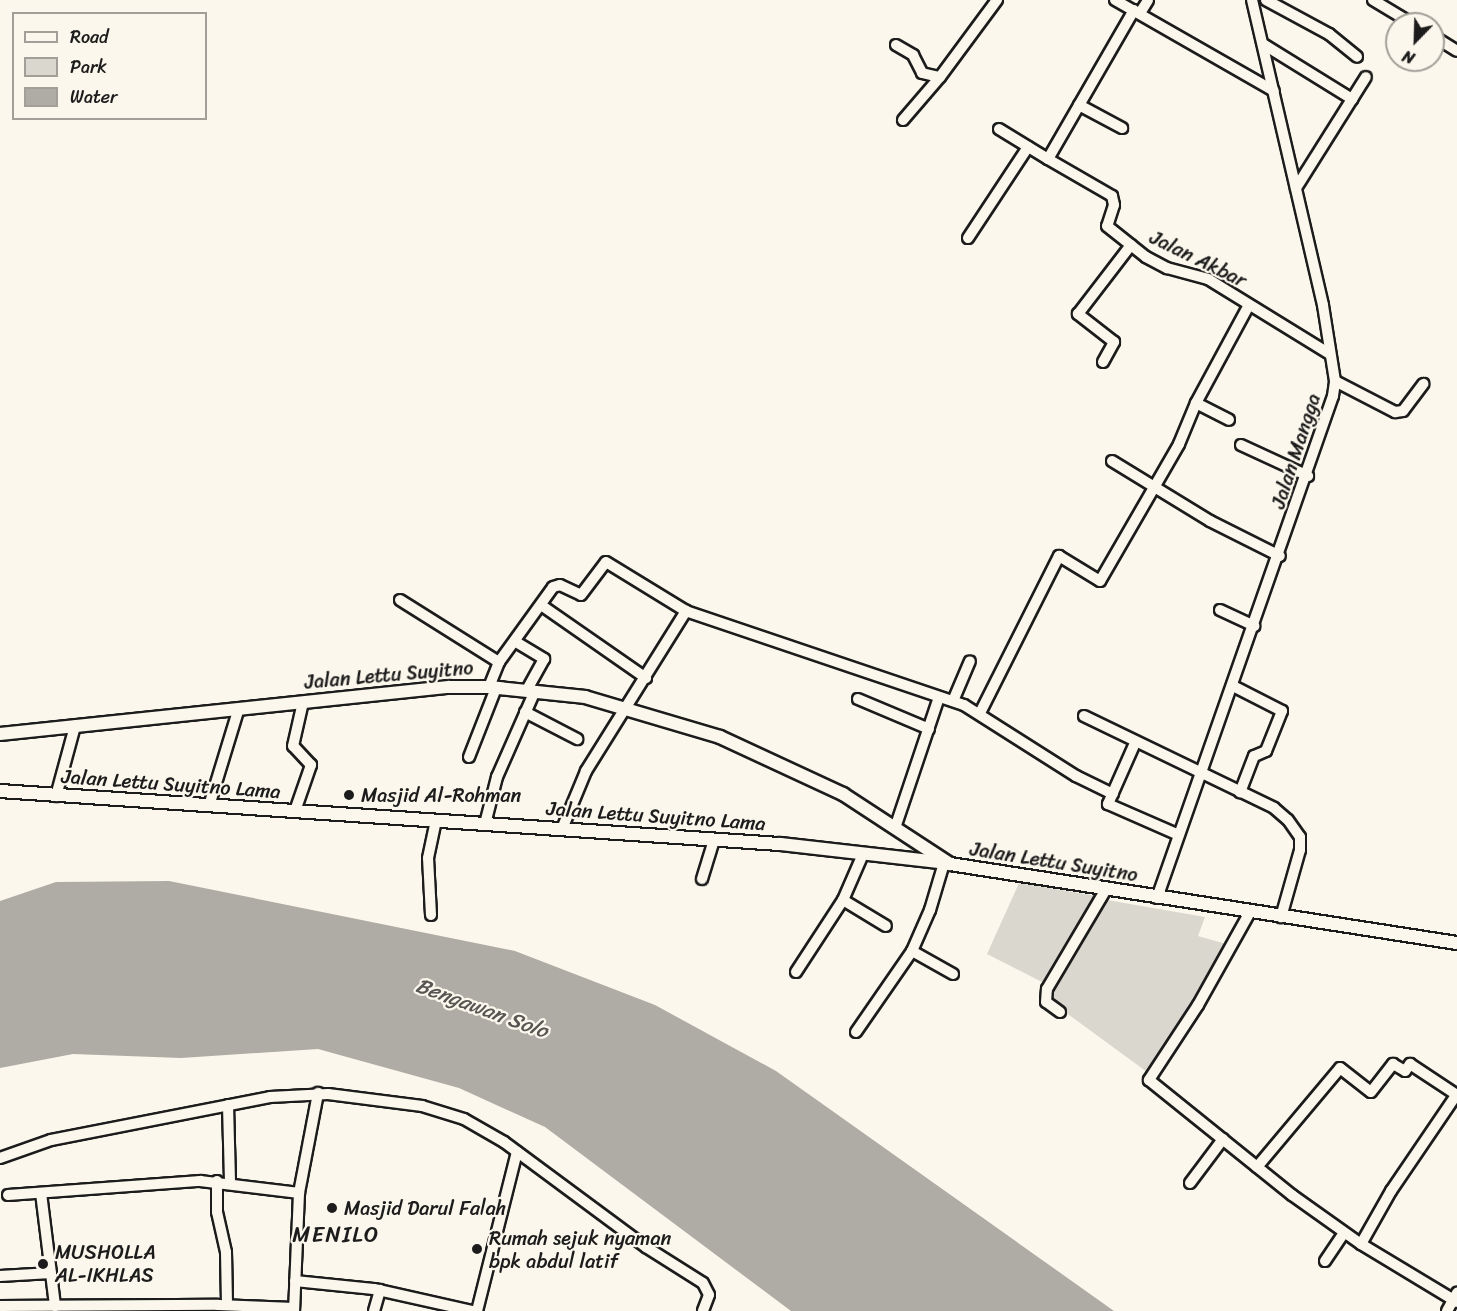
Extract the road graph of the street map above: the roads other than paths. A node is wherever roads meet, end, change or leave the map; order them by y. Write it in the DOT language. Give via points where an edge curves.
graph roads {
  1 [pos="997,0"];
  2 [pos="1115,0"];
  3 [pos="1148,0"];
  4 [pos="1252,0"];
  5 [pos="1266,0"];
  6 [pos="1373,0"];
  7 [pos="1137,12"];
  8 [pos="1393,12"];
  9 [pos="1263,44"];
  10 [pos="896,45"];
  11 [pos="1357,57"];
  12 [pos="1366,77"];
  13 [pos="940,78"];
  14 [pos="1274,91"];
  15 [pos="1352,99"];
  16 [pos="1079,105"];
  17 [pos="903,120"];
  18 [pos="1122,128"];
  19 [pos="999,129"];
  20 [pos="1028,147"];
  21 [pos="1048,159"];
  22 [pos="1296,188"];
  23 [pos="968,238"];
  24 [pos="1131,245"];
  25 [pos="1249,305"];
  26 [pos="1330,354"];
  27 [pos="1103,362"];
  28 [pos="1335,381"];
  29 [pos="1423,384"];
  30 [pos="1196,403"];
  31 [pos="1229,420"];
  32 [pos="1241,445"];
  33 [pos="1112,461"];
  34 [pos="1308,476"];
  35 [pos="1155,486"];
  36 [pos="1280,556"];
  37 [pos="400,600"];
  38 [pos="541,605"];
  39 [pos="686,610"];
  40 [pos="1220,610"];
  41 [pos="1254,626"];
  42 [pos="516,642"];
  43 [pos="970,661"];
  44 [pos="499,662"];
  45 [pos="646,678"];
  46 [pos="1233,686"];
  47 [pos="492,687"];
  48 [pos="531,691"];
  49 [pos="939,697"];
  50 [pos="858,699"];
  51 [pos="953,701"];
  52 [pos="303,702"];
  53 [pos="625,708"];
  54 [pos="238,711"];
  55 [pos="525,712"];
  56 [pos="980,713"];
  57 [pos="1084,716"];
  58 [pos="75,726"];
  59 [pos="929,729"];
  60 [pos="0,734"];
  61 [pos="577,738"];
  62 [pos="1136,743"];
  63 [pos="469,757"];
  64 [pos="1200,775"];
  65 [pos="0,791"];
  66 [pos="1239,792"];
  67 [pos="1113,794"];
  68 [pos="56,796"];
  69 [pos="209,806"];
  70 [pos="295,811"];
  71 [pos="436,821"];
  72 [pos="485,824"];
  73 [pos="895,828"];
  74 [pos="562,829"];
  75 [pos="1179,836"];
  76 [pos="714,840"];
  77 [pos="916,842"];
  78 [pos="863,854"];
  79 [pos="908,859"];
  80 [pos="947,863"];
  81 [pos="702,879"];
  82 [pos="1104,891"];
  83 [pos="1157,898"];
  84 [pos="843,900"];
  85 [pos="1250,912"];
  86 [pos="431,915"];
  87 [pos="1281,917"];
  88 [pos="886,926"];
  89 [pos="1457,944"];
  90 [pos="912,951"];
  91 [pos="796,972"];
  92 [pos="953,974"];
  93 [pos="1060,1011"];
  94 [pos="856,1032"];
  95 [pos="318,1093"];
  96 [pos="1457,1095"];
  97 [pos="228,1105"];
  98 [pos="1223,1139"];
  99 [pos="517,1152"];
  100 [pos="0,1158"];
  101 [pos="1257,1167"];
  102 [pos="217,1181"];
  103 [pos="230,1182"];
  104 [pos="1190,1183"];
  105 [pos="299,1192"];
  106 [pos="41,1193"];
  107 [pos="8,1196"];
  108 [pos="1344,1233"];
  109 [pos="1361,1244"];
  110 [pos="1325,1260"];
  111 [pos="51,1273"];
  112 [pos="0,1276"];
  113 [pos="295,1281"];
  114 [pos="380,1290"];
  115 [pos="421,1299"];
  116 [pos="1456,1299"];
  117 [pos="227,1305"];
  118 [pos="0,1306"];
  119 [pos="55,1306"];
  120 [pos="136,1308"];
  121 [pos="247,1309"];
  122 [pos="294,1310"];
  123 [pos="374,1311"];
  124 [pos="418,1311"];
  125 [pos="472,1311"];
  126 [pos="477,1311"];
  127 [pos="703,1311"];
  128 [pos="1447,1311"];
  1 -- 13 [label="street"];
  2 -- 7 [label="street"];
  3 -- 7 [label="street"];
  4 -- 9 [label="street, Jalan Mangga"];
  5 -- 11 [label="street" via="1329,34"];
  6 -- 8 [label="street"];
  7 -- 14 [label="street"];
  7 -- 16 [label="street"];
  9 -- 14 [label="street, Jalan Mangga"];
  9 -- 15 [label="street"];
  10 -- 13 [label="street" via="913,55 922,73"];
  12 -- 15 [label="street"];
  13 -- 17 [label="street"];
  14 -- 22 [label="street, Jalan Mangga"];
  15 -- 22 [label="street"];
  16 -- 18 [label="street"];
  16 -- 21 [label="street"];
  19 -- 20 [label="street"];
  20 -- 21 [label="street"];
  20 -- 23 [label="street"];
  21 -- 24 [label="street, Jalan Akbar" via="1112,196 1114,205 1107,226"];
  22 -- 26 [label="street, Jalan Mangga"];
  24 -- 25 [label="street, Jalan Akbar" via="1167,268 1208,279"];
  24 -- 27 [label="street" via="1078,314 1114,342"];
  25 -- 26 [label="street, Jalan Akbar"];
  25 -- 30 [label="street"];
  26 -- 28 [label="street, Jalan Mangga"];
  28 -- 29 [label="street" via="1395,412 1403,411"];
  28 -- 34 [label="street, Jalan Mangga"];
  30 -- 31 [label="street"];
  30 -- 35 [label="street" via="1185,433"];
  32 -- 34 [label="street"];
  33 -- 35 [label="street"];
  34 -- 36 [label="street, Jalan Mangga"];
  35 -- 36 [label="street" via="1210,521"];
  35 -- 56 [label="street" via="1100,581 1059,555"];
  36 -- 41 [label="street, Jalan Mangga"];
  37 -- 44 [label="street"];
  38 -- 39 [label="street" via="557,585 581,595 606,562"];
  38 -- 42 [label="street"];
  38 -- 45 [label="street"];
  39 -- 45 [label="street"];
  39 -- 49 [label="street"];
  40 -- 41 [label="street"];
  41 -- 46 [label="street, Jalan Mangga"];
  42 -- 44 [label="street"];
  42 -- 48 [label="street" via="544,659"];
  43 -- 51 [label="street"];
  44 -- 47 [label="street"];
  45 -- 53 [label="street"];
  46 -- 64 [label="street, Jalan Mangga"];
  46 -- 66 [label="street" via="1282,711 1266,751 1254,756"];
  47 -- 48 [label="main road, Jalan Lettu Suyitno"];
  47 -- 52 [label="main road, Jalan Lettu Suyitno" via="383,692"];
  47 -- 63 [label="street"];
  48 -- 53 [label="main road, Jalan Lettu Suyitno" via="585,697"];
  48 -- 55 [label="street"];
  49 -- 51 [label="street"];
  49 -- 59 [label="street"];
  50 -- 59 [label="street"];
  51 -- 56 [label="street"];
  52 -- 54 [label="main road, Jalan Lettu Suyitno"];
  52 -- 70 [label="street" via="293,746 311,765"];
  53 -- 73 [label="main road, Jalan Lettu Suyitno" via="720,737 843,794"];
  53 -- 74 [label="street" via="576,790"];
  54 -- 58 [label="main road, Jalan Lettu Suyitno"];
  54 -- 69 [label="street"];
  55 -- 61 [label="street"];
  55 -- 72 [label="street" via="497,777"];
  56 -- 67 [label="street" via="1076,776"];
  57 -- 62 [label="street"];
  58 -- 60 [label="main road, Jalan Lettu Suyitno"];
  58 -- 68 [label="street"];
  59 -- 73 [label="street"];
  62 -- 64 [label="street"];
  62 -- 67 [label="street"];
  64 -- 66 [label="street"];
  64 -- 75 [label="street, Jalan Mangga"];
  65 -- 68 [label="main road, Jalan Lettu Suyitno Lama"];
  66 -- 87 [label="street" via="1274,808 1300,837 1297,871"];
  67 -- 75 [label="street" via="1108,804"];
  68 -- 69 [label="main road, Jalan Lettu Suyitno Lama"];
  69 -- 70 [label="main road, Jalan Lettu Suyitno Lama"];
  70 -- 71 [label="main road, Jalan Lettu Suyitno Lama"];
  71 -- 72 [label="main road, Jalan Lettu Suyitno Lama"];
  71 -- 86 [label="street" via="428,858"];
  72 -- 74 [label="main road, Jalan Lettu Suyitno Lama"];
  73 -- 77 [label="main road, Jalan Lettu Suyitno"];
  74 -- 76 [label="main road, Jalan Lettu Suyitno Lama"];
  75 -- 83 [label="street, Jalan Mangga"];
  76 -- 78 [label="main road, Jalan Lettu Suyitno Lama"];
  76 -- 81 [label="street"];
  77 -- 79 [label="main road" via="921,853"];
  77 -- 80 [label="main road, Jalan Lettu Suyitno"];
  78 -- 79 [label="main road, Jalan Lettu Suyitno Lama"];
  78 -- 84 [label="street"];
  79 -- 80 [label="main road, Jalan Lettu Suyitno Lama"];
  80 -- 82 [label="main road, Jalan Lettu Suyitno"];
  80 -- 90 [label="street"];
  82 -- 83 [label="main road, Jalan Lettu Suyitno"];
  82 -- 93 [label="street" via="1047,989 1046,1002"];
  83 -- 85 [label="main road, Jalan Lettu Suyitno"];
  84 -- 88 [label="street"];
  84 -- 91 [label="street"];
  85 -- 87 [label="main road, Jalan Lettu Suyitno"];
  85 -- 98 [label="street" via="1198,1005 1149,1080"];
  87 -- 89 [label="main road, Jalan Lettu Suyitno"];
  90 -- 92 [label="street"];
  90 -- 94 [label="street"];
  95 -- 97 [label="street"];
  95 -- 99 [label="street" via="445,1111"];
  95 -- 105 [label="street"];
  96 -- 101 [label="street" via="1410,1064 1405,1071 1394,1064 1371,1092 1340,1068"];
  96 -- 109 [label="street" via="1391,1191"];
  97 -- 100 [label="street" via="51,1140"];
  97 -- 103 [label="street"];
  98 -- 101 [label="street"];
  98 -- 104 [label="street"];
  99 -- 126 [label="street"];
  99 -- 127 [label="street" via="646,1247 703,1283 709,1295"];
  101 -- 108 [label="street"];
  102 -- 103 [label="street"];
  102 -- 106 [label="street" via="154,1182"];
  102 -- 117 [label="street" via="217,1212 226,1252"];
  103 -- 105 [label="street"];
  105 -- 113 [label="street"];
  106 -- 107 [label="street"];
  106 -- 111 [label="street"];
  108 -- 109 [label="street"];
  108 -- 110 [label="street"];
  109 -- 116 [label="street"];
  111 -- 112 [label="street"];
  111 -- 119 [label="street"];
  113 -- 114 [label="street"];
  113 -- 122 [label="street"];
  114 -- 115 [label="street"];
  114 -- 123 [label="street"];
  115 -- 124 [label="street"];
  115 -- 125 [label="street"];
  116 -- 128 [label="street"];
  117 -- 120 [label="street"];
  117 -- 121 [label="street"];
  118 -- 119 [label="street"];
  119 -- 120 [label="street"];
  121 -- 122 [label="street"];
}
